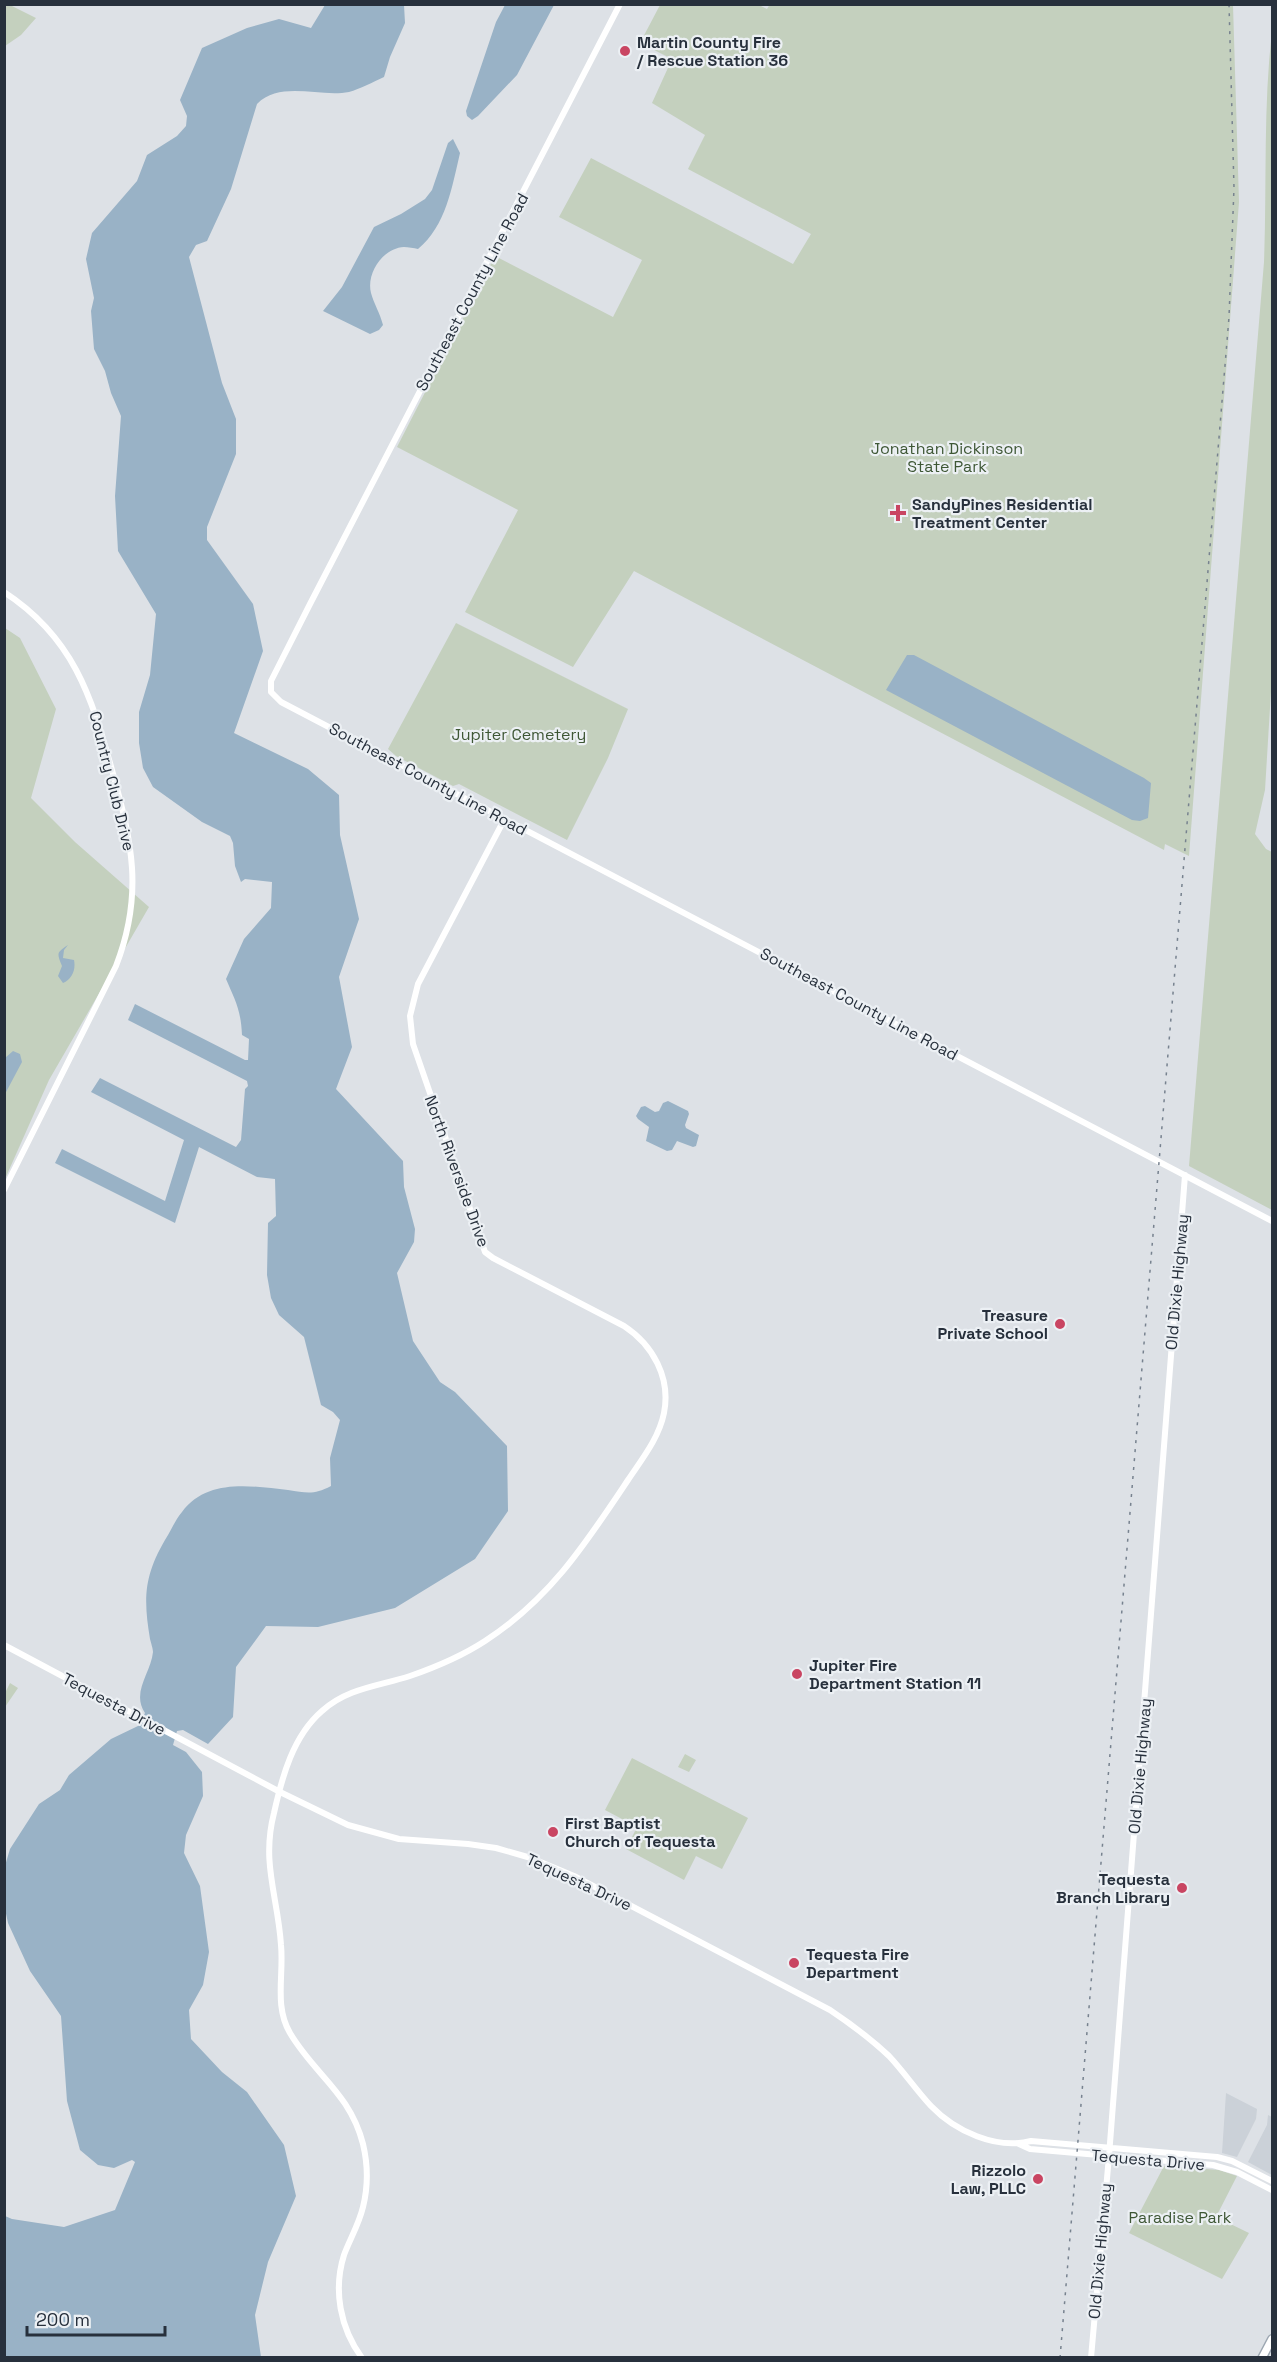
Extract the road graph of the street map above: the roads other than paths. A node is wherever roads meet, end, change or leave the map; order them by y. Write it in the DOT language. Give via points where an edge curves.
graph roads {
  1 [pos="620,4"];
  2 [pos="4,592"];
  3 [pos="504,820"];
  4 [pos="1185,1174"];
  5 [pos="4,1190"];
  6 [pos="1272,1221"];
  7 [pos="4,1645"];
  8 [pos="280,1792"];
  9 [pos="1019,2144"];
  10 [pos="1110,2148"];
  11 [pos="1109,2156"];
  12 [pos="1272,2181"];
  13 [pos="1272,2190"];
  14 [pos="1272,2339"];
  15 [pos="362,2358"];
  16 [pos="1091,2358"];
  17 [pos="1262,2358"];
  1 -- 3 [label="street, Southeast County Line Road" via="270,684 271,692 281,702"];
  2 -- 5 [label="street, Country Club Drive" via="32,613 53,636 72,661 88,693 128,831 133,884 128,929 115,969"];
  3 -- 4 [label="street, Southeast County Line Road"];
  3 -- 8 [label="street, North Riverside Drive" via="418,984 410,1016 413,1044 486,1252 638,1337 660,1368 665,1388 662,1423 582,1548 546,1592 515,1620 466,1652 433,1668 349,1693 332,1703 313,1719 295,1746"];
  4 -- 6 [label="street, Southeast County Line Road"];
  4 -- 10 [label="street, Old Dixie Highway"];
  7 -- 8 [label="street, Tequesta Drive"];
  8 -- 9 [label="street, Tequesta Drive" via="328,1817 371,1833 490,1847 563,1871 830,2010 887,2055 946,2120 978,2136"];
  8 -- 15 [label="street, North Riverside Drive" via="271,1822 268,1863 281,1944 283,2015 296,2042 346,2104 365,2155 364,2201 344,2256 339,2292 346,2328"];
  9 -- 10 [label="street, Tequesta Drive" via="1031,2141"];
  9 -- 11 [label="street, Tequesta Drive" via="1030,2149"];
  10 -- 11 [label="street, Old Dixie Highway"];
  10 -- 12 [label="street, Tequesta Drive" via="1217,2157"];
  11 -- 13 [label="street, Tequesta Drive" via="1222,2167"];
  11 -- 16 [label="street, Old Dixie Highway"];
  14 -- 17 [label="main road"];
}
